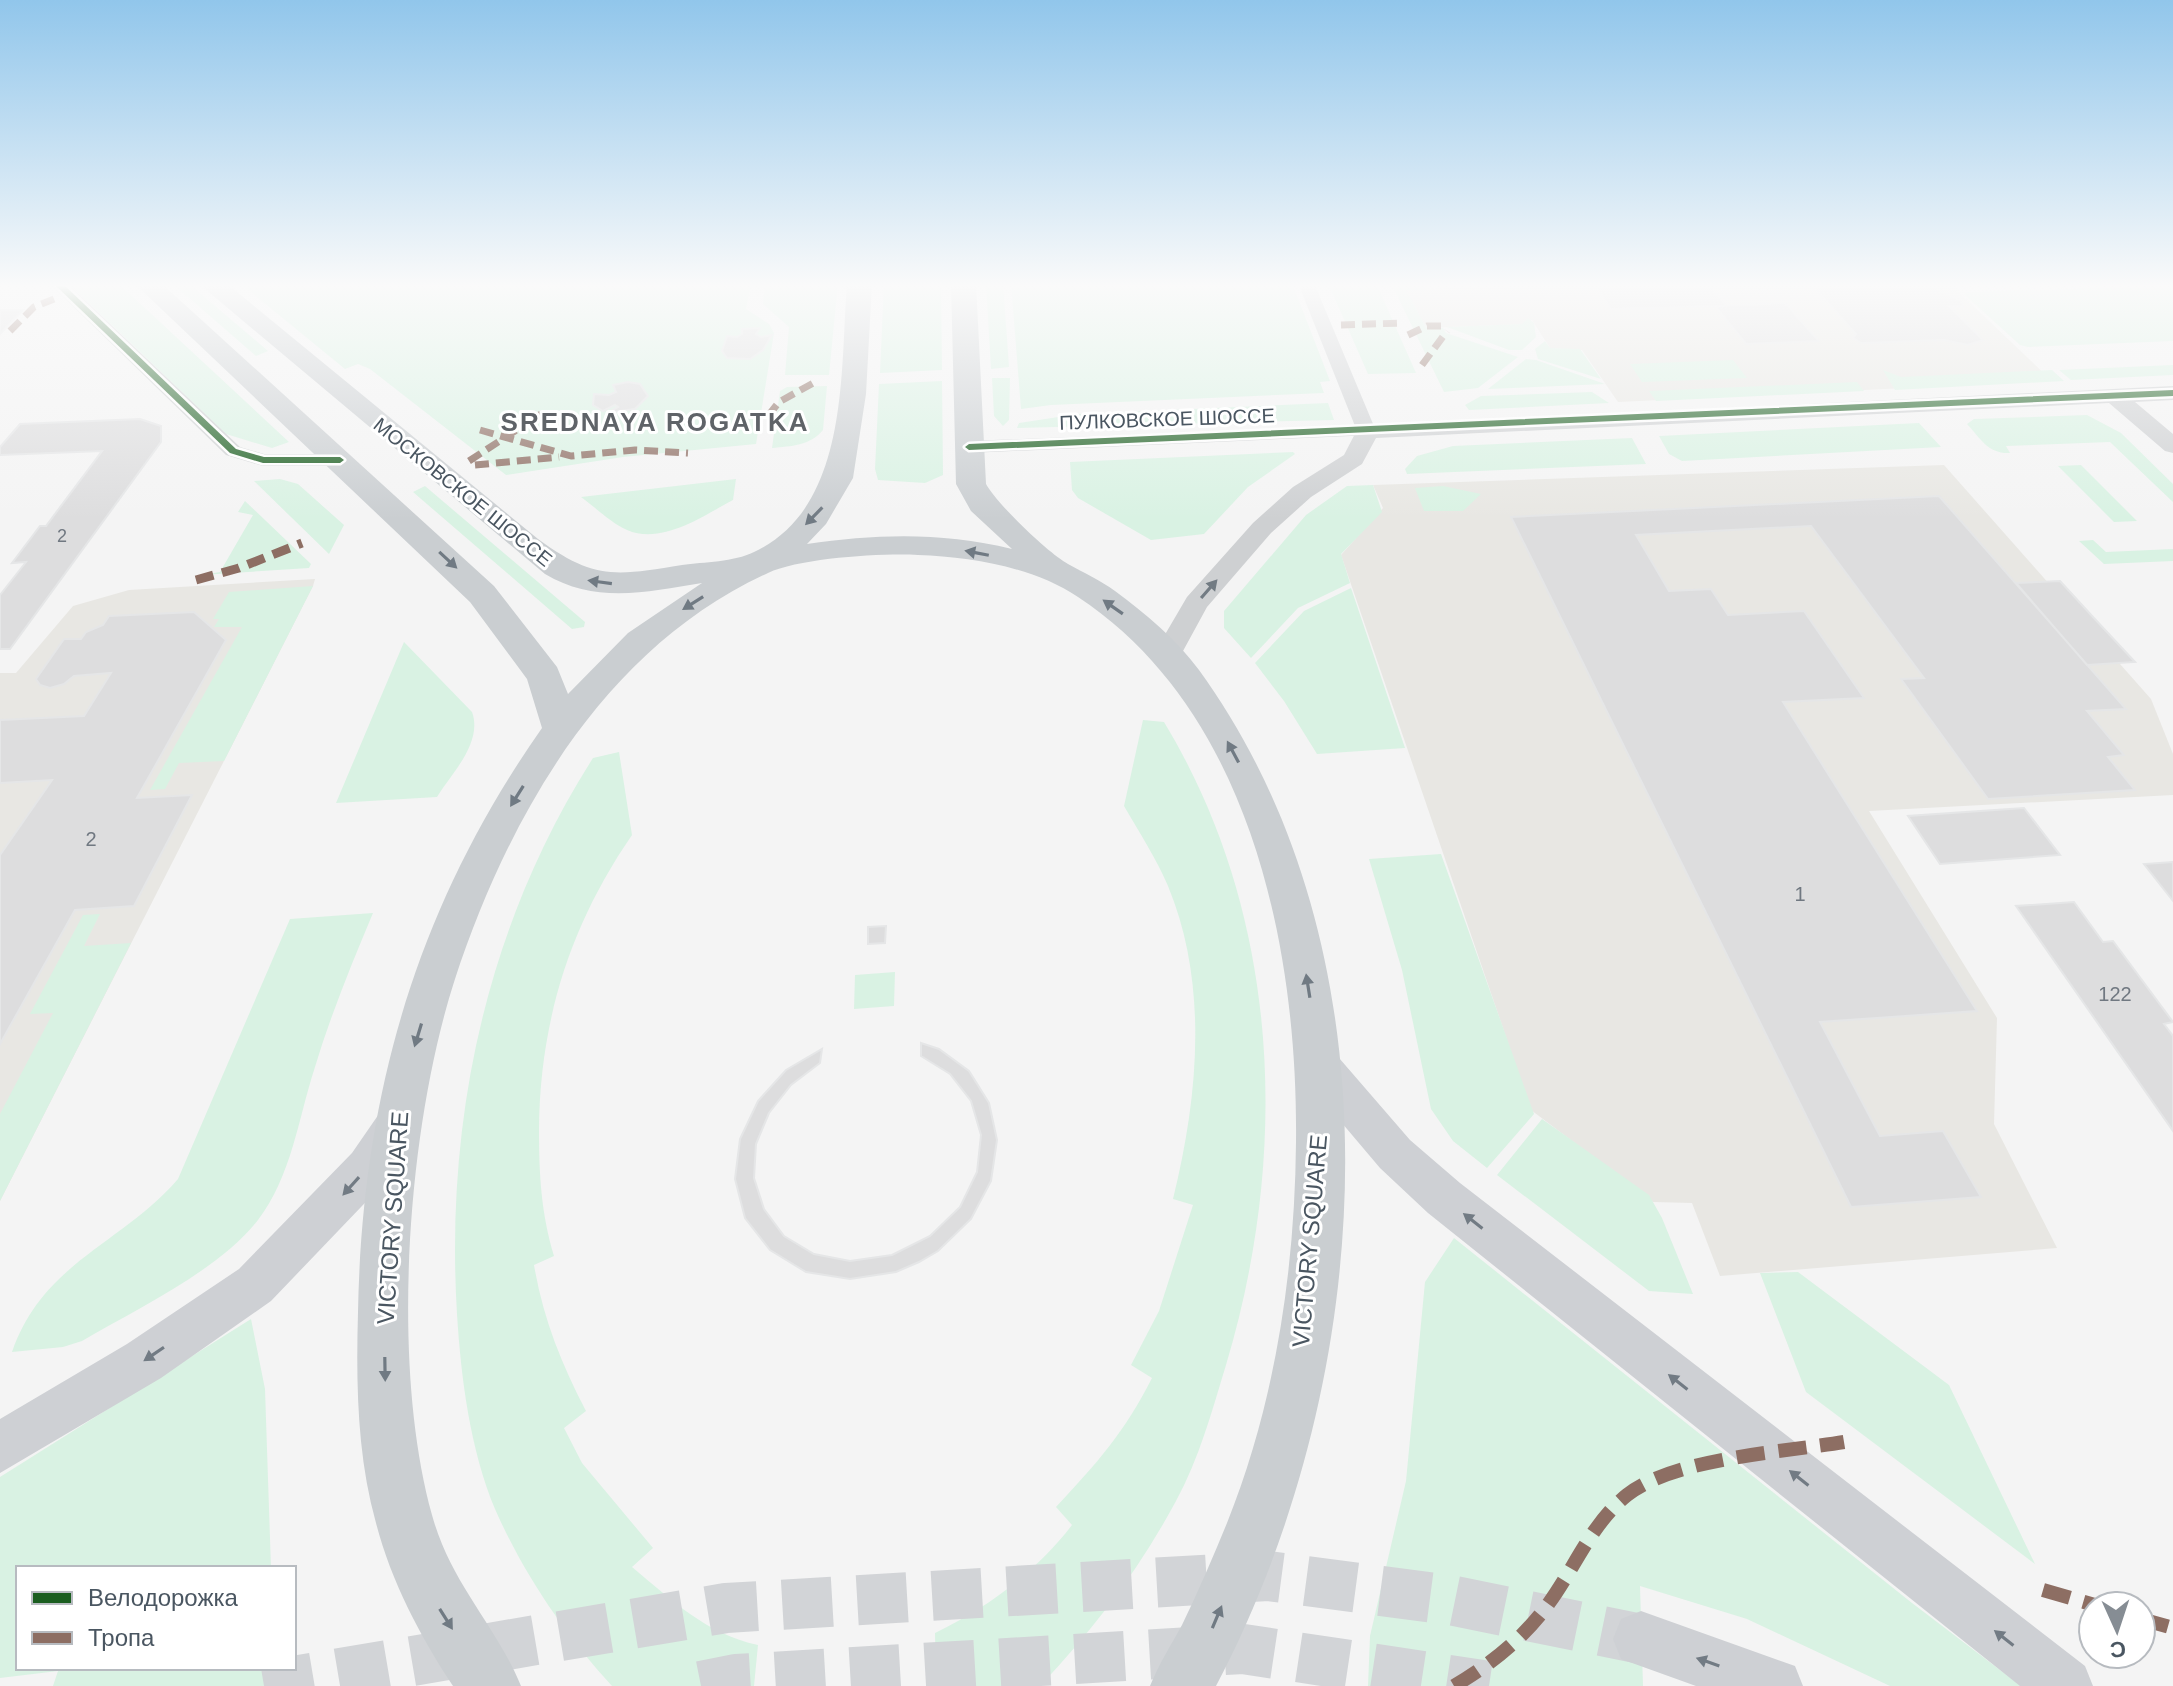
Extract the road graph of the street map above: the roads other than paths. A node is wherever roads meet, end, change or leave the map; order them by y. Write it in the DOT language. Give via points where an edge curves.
graph roads {
  1 [pos="139,362"];
  2 [pos="233,362"];
  3 [pos="291,362"];
  4 [pos="304,362"];
  5 [pos="854,362"];
  6 [pos="966,362"];
  7 [pos="1338,362"];
  8 [pos="251,378"];
  9 [pos="2173,393"];
  10 [pos="2115,396"];
  11 [pos="1367,431"];
  12 [pos="2173,446"];
  13 [pos="969,447"];
  14 [pos="340,460"];
  15 [pos="760,563"];
  16 [pos="1053,569"];
  17 [pos="1167,655"];
  18 [pos="561,731"];
  19 [pos="1318,1064"];
  20 [pos="397,1124"];
  21 [pos="0,1448"];
  22 [pos="1641,1639"];
  23 [pos="490,1686"];
  24 [pos="1181,1686"];
  25 [pos="1775,1686"];
  26 [pos="2065,1686"];
  1 -- 14 [label="street" via="233,451 263,460"];
  2 -- 8 [label="main road"];
  3 -- 8 [label="main road"];
  15 -- 4 [label="main road, МОСКОВСКОЕ ШОССЕ, one-way" via="636,582 572,575 527,546"];
  5 -- 15 [label="main road, one-way" via="838,477 821,511"];
  6 -- 13 [label="main road"];
  7 -- 11 [label="street"];
  8 -- 14 [label="main road"];
  9 -- 10 [label="street"];
  10 -- 11 [label="street"];
  10 -- 12 [label="street"];
  11 -- 13 [label="street, ПУЛКОВСКОЕ ШОССЕ"];
  17 -- 11 [label="street, one-way" via="1196,603 1262,528 1302,492 1354,459"];
  13 -- 16 [label="main road" via="975,494"];
  14 -- 18 [label="main road, one-way" via="482,594 544,676"];
  16 -- 15 [label="main road, VICTORY SQUARE, one-way" via="910,544"];
  15 -- 18 [label="main road, VICTORY SQUARE, one-way" via="666,620 629,651"];
  17 -- 16 [label="main road, VICTORY SQUARE, one-way" via="1124,615"];
  19 -- 17 [label="main road, VICTORY SQUARE, one-way" via="1294,917 1266,822 1223,733"];
  18 -- 20 [label="main road, VICTORY SQUARE, one-way" via="501,820 458,916 412,1056"];
  24 -- 19 [label="main road, VICTORY SQUARE, one-way" via="1198,1660 1260,1517 1286,1431 1318,1199"];
  26 -- 19 [label="main road, one-way" via="1444,1198 1395,1154"];
  20 -- 21 [label="main road, one-way" via="368,1168 255,1285 144,1361"];
  20 -- 23 [label="main road, VICTORY SQUARE, one-way" via="384,1270 385,1383 393,1451 405,1523 438,1606"];
  25 -- 22 [label="main road, one-way"];
}
